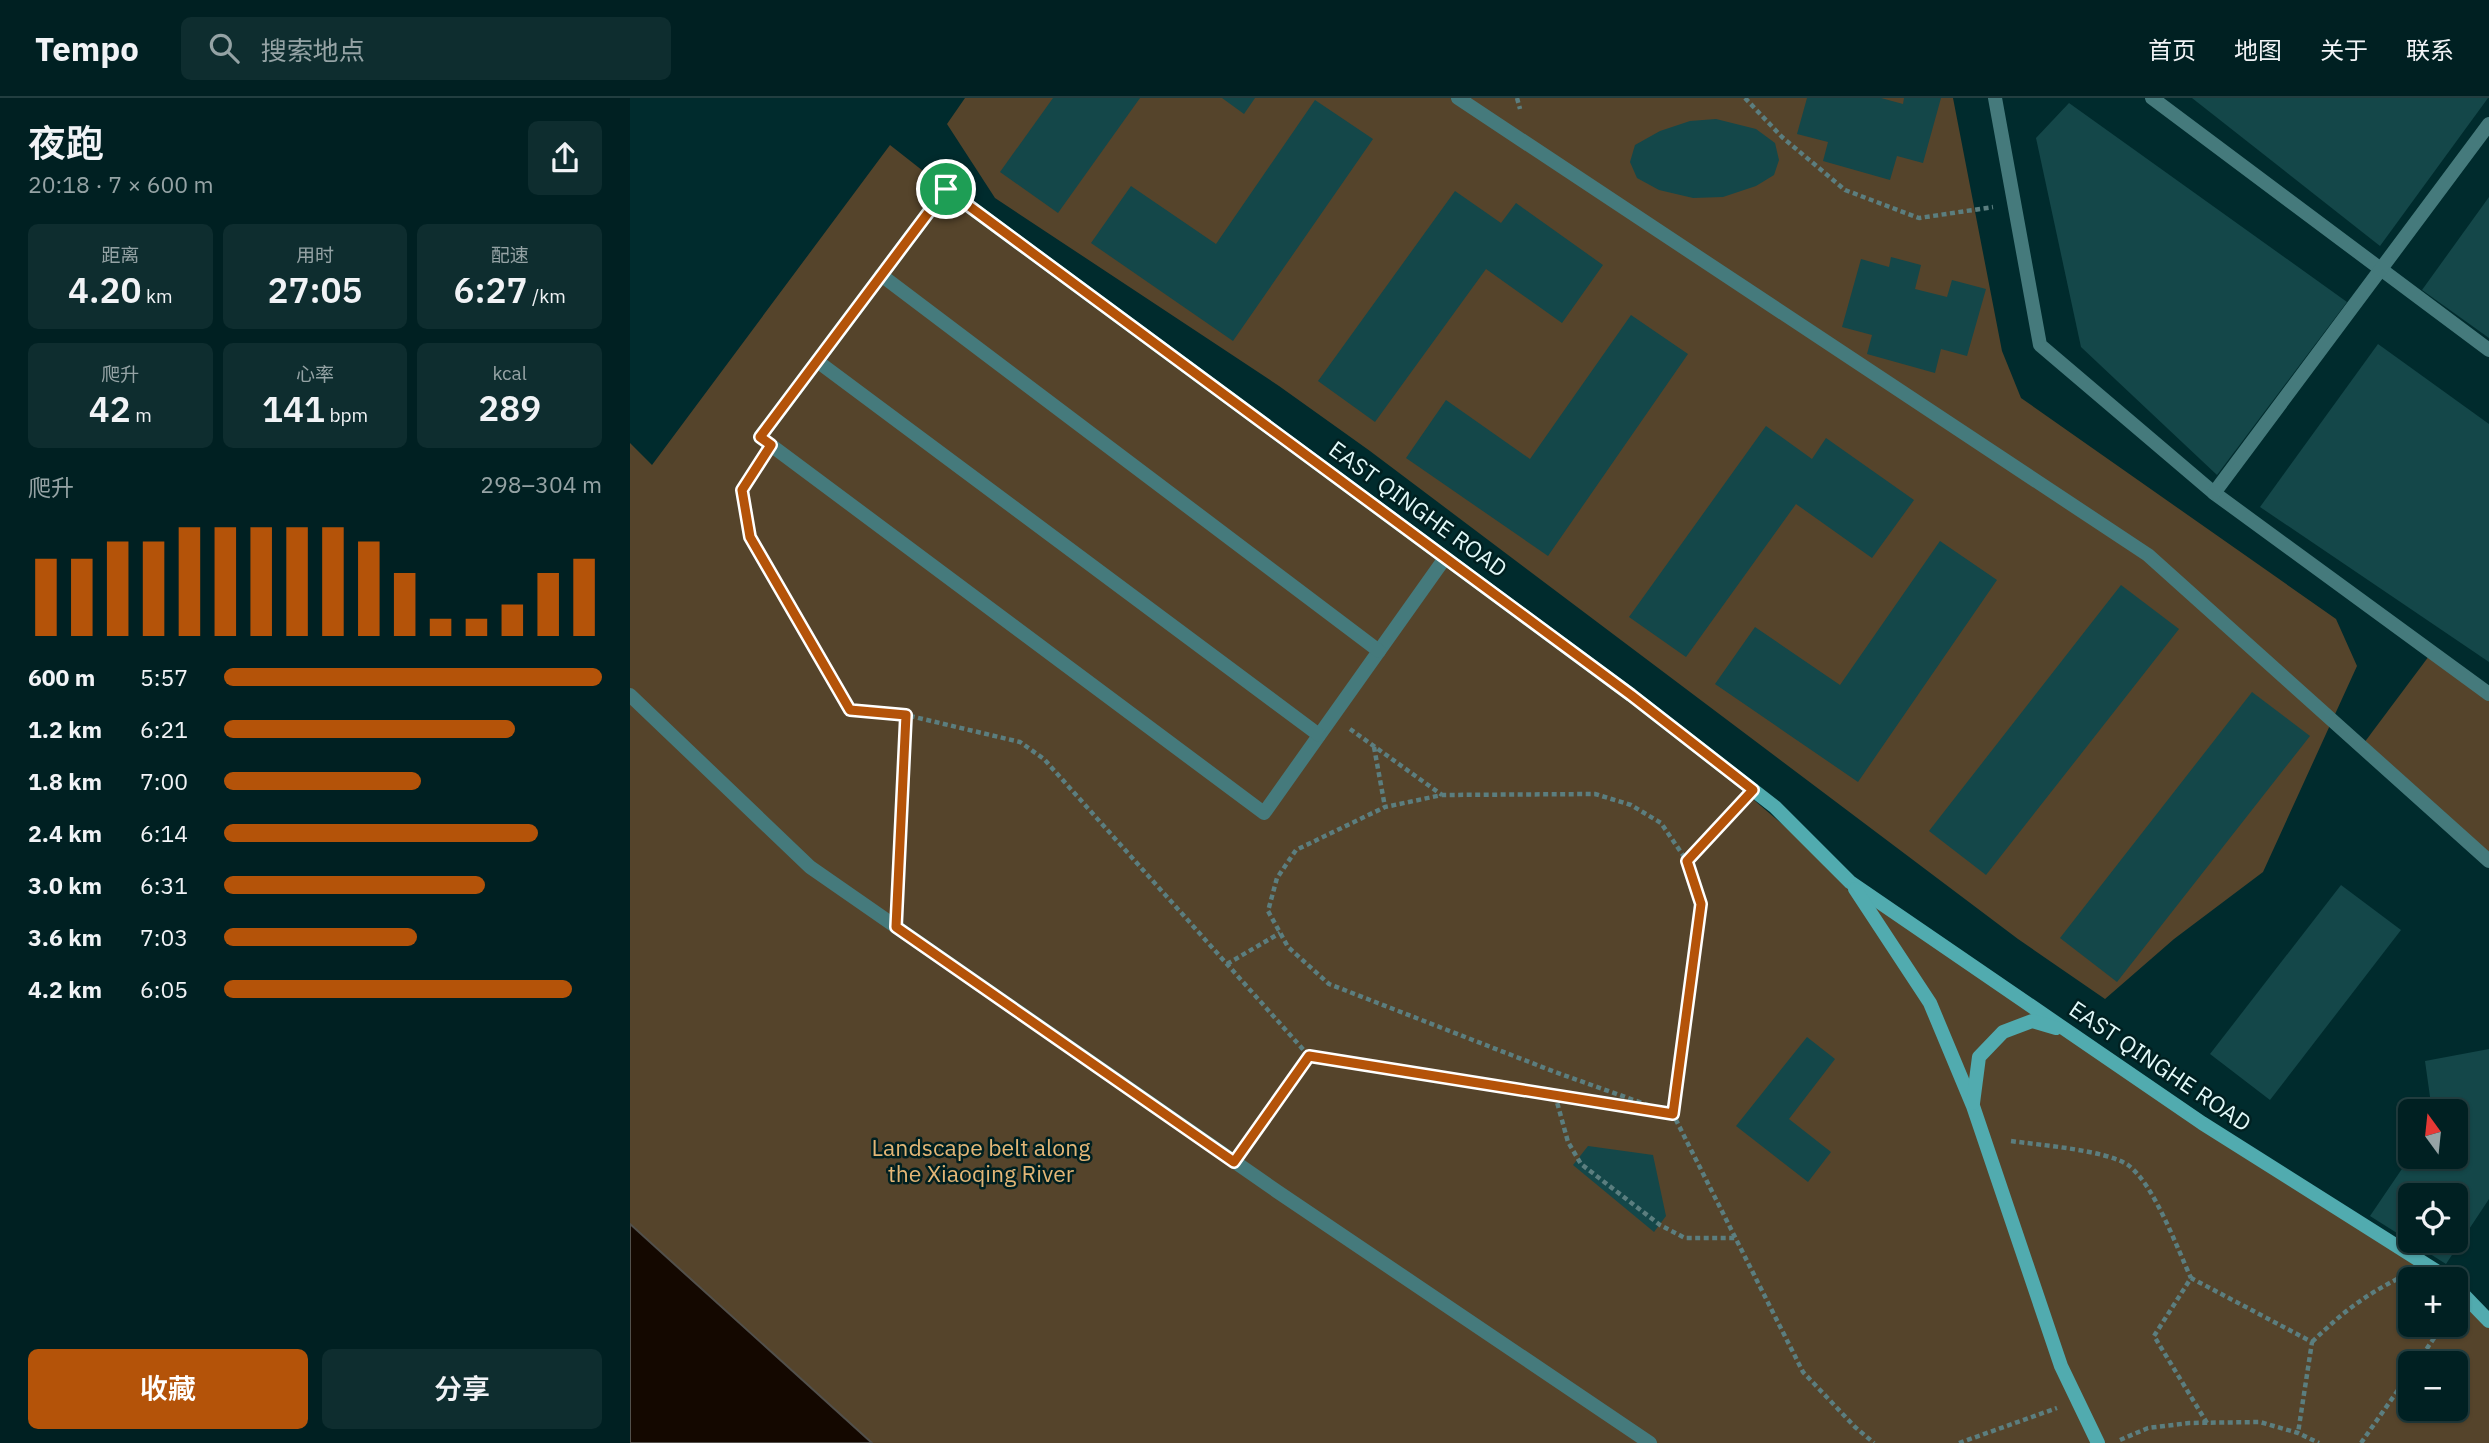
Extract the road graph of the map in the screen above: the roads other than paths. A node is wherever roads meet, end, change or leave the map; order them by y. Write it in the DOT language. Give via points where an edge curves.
graph roads {
  1 [pos="1458,98"];
  2 [pos="1995,98"];
  3 [pos="2152,98"];
  4 [pos="2489,124"];
  5 [pos="2381,269"];
  6 [pos="881,275"];
  7 [pos="2489,350"];
  8 [pos="817,361"];
  9 [pos="2214,494"];
  10 [pos="1445,558"];
  11 [pos="1379,651"];
  12 [pos="2489,694"];
  13 [pos="630,695"];
  14 [pos="1319,735"];
  15 [pos="2489,861"];
  16 [pos="1850,882"];
  17 [pos="2067,1031"];
  18 [pos="1973,1106"];
  19 [pos="2431,1267"];
  20 [pos="2468,1299"];
  21 [pos="2489,1321"];
  22 [pos="1650,1443"];
  23 [pos="2098,1443"];
  1 -- 15 [label="street" via="2148,555"];
  2 -- 9 [label="street" via="2040,345"];
  3 -- 5 [label="street"];
  4 -- 5 [label="street"];
  5 -- 7 [label="street"];
  5 -- 9 [label="street"];
  6 -- 8 [label="street"];
  6 -- 10 [label="street, EAST QINGHE ROAD" via="946,189"];
  6 -- 11 [label="street"];
  8 -- 14 [label="street"];
  8 -- 14 [label="street" via="760,437 1264,813"];
  9 -- 12 [label="street"];
  10 -- 11 [label="street"];
  10 -- 16 [label="street, EAST QINGHE ROAD" via="1775,807"];
  11 -- 14 [label="street"];
  13 -- 22 [label="street" via="810,867 1234,1162"];
  16 -- 17 [label="street, EAST QINGHE ROAD"];
  16 -- 18 [label="street, EAST QINGHE ROAD" via="1930,1003"];
  17 -- 18 [label="street" via="2032,1021 2003,1032 1979,1057"];
  17 -- 19 [label="street, EAST QINGHE ROAD" via="2202,1123"];
  18 -- 23 [label="street, EAST QINGHE ROAD" via="2061,1366"];
  20 -- 21 [label="street"];
}
